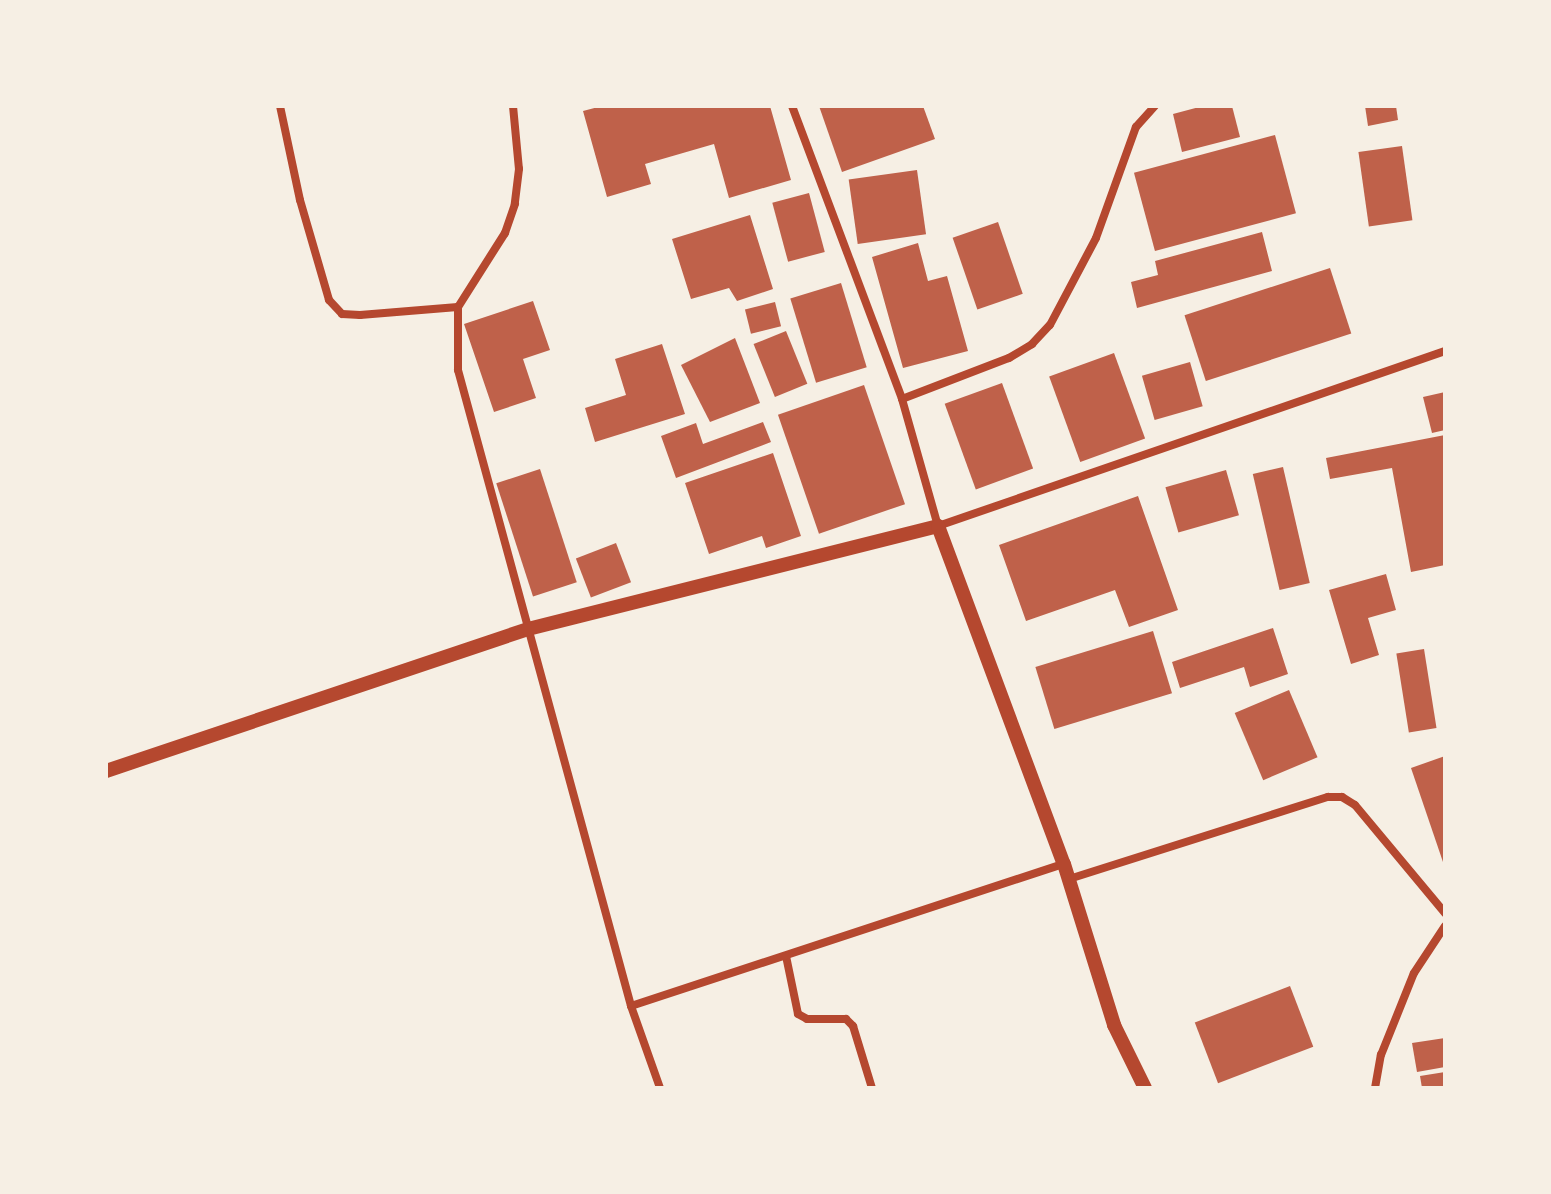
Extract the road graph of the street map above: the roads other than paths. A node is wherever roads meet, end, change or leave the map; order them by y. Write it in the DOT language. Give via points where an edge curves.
graph roads {
  1 [pos="280,106"];
  2 [pos="513,106"];
  3 [pos="792,106"];
  4 [pos="1155,106"];
  5 [pos="458,307"];
  6 [pos="1445,351"];
  7 [pos="902,399"];
  8 [pos="938,526"];
  9 [pos="528,629"];
  10 [pos="106,771"];
  11 [pos="1064,864"];
  12 [pos="1069,879"];
  13 [pos="1445,913"];
  14 [pos="1445,926"];
  15 [pos="786,956"];
  16 [pos="631,1006"];
  17 [pos="660,1088"];
  18 [pos="872,1088"];
  19 [pos="1145,1088"];
  20 [pos="1375,1088"];
  1 -- 5 [label="street" via="329,300 342,314"];
  2 -- 5 [label="street" via="519,169 515,204 505,233"];
  3 -- 7 [label="street"];
  4 -- 7 [label="street" via="1136,127 1096,238 1050,325 1009,358"];
  5 -- 9 [label="street" via="458,370"];
  6 -- 8 [label="street"];
  7 -- 8 [label="street"];
  8 -- 9 [label="street"];
  8 -- 11 [label="street"];
  9 -- 10 [label="street"];
  9 -- 16 [label="street"];
  11 -- 12 [label="street"];
  11 -- 15 [label="street"];
  12 -- 13 [label="street" via="1328,797 1342,797 1355,805"];
  12 -- 19 [label="street" via="1114,1025"];
  14 -- 20 [label="street" via="1414,973 1381,1055"];
  15 -- 16 [label="street"];
  15 -- 18 [label="street" via="798,1014 807,1019 846,1019 853,1026"];
  16 -- 17 [label="street"];
}
